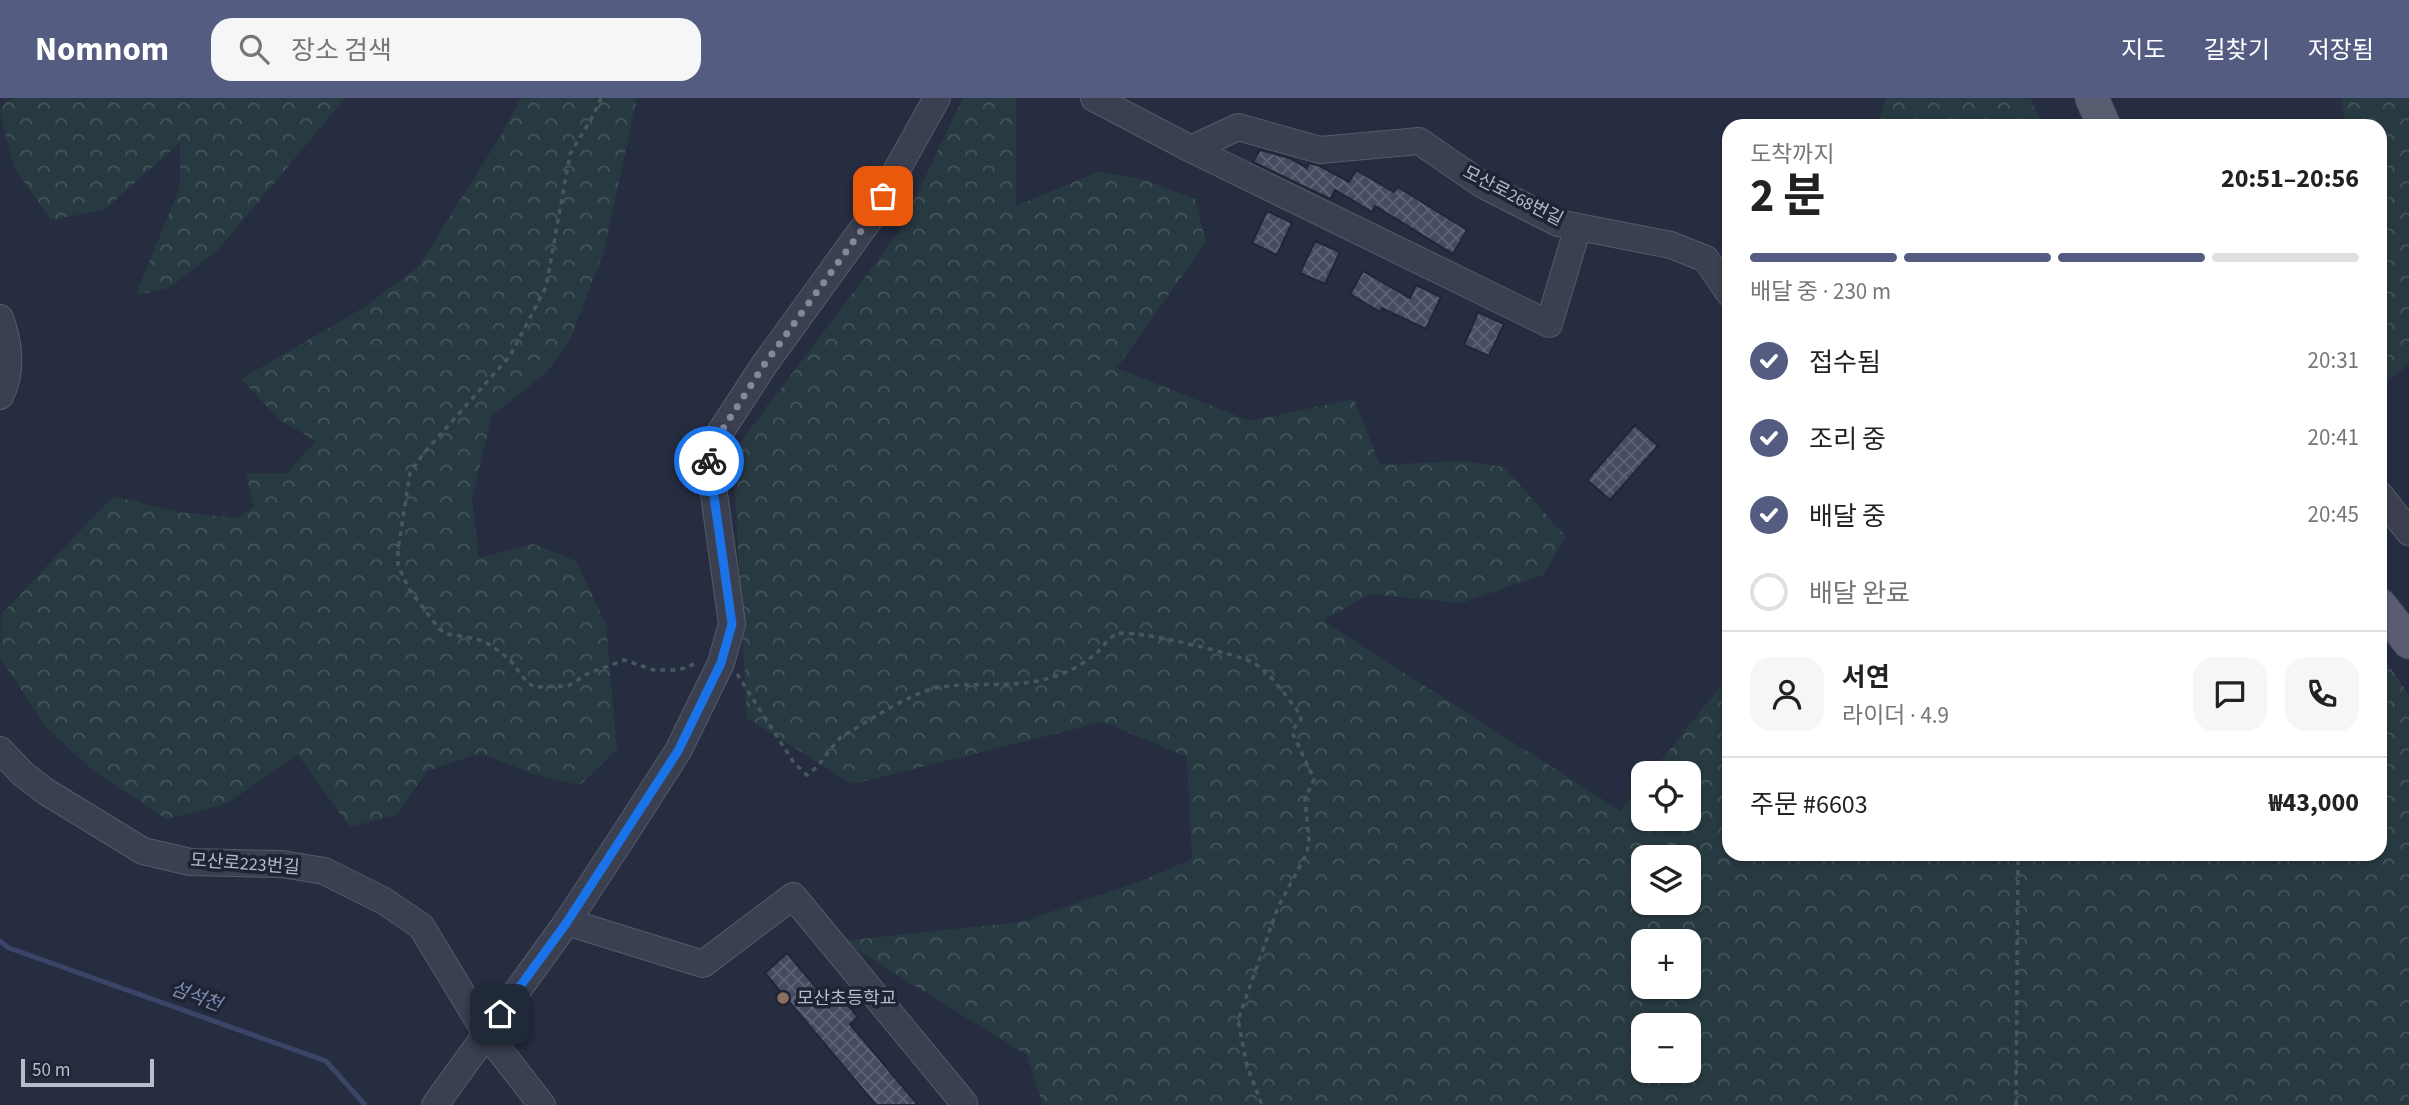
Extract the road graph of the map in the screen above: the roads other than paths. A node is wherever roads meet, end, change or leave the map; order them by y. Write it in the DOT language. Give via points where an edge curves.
graph roads {
  1 [pos="937,98"];
  2 [pos="1094,98"];
  3 [pos="2092,98"];
  4 [pos="2101,119"];
  5 [pos="1191,149"];
  6 [pos="1578,227"];
  7 [pos="1722,283"];
  8 [pos="0,317"];
  9 [pos="0,396"];
  10 [pos="2387,504"];
  11 [pos="2409,532"];
  12 [pos="2387,615"];
  13 [pos="2409,642"];
  14 [pos="1,746"];
  15 [pos="567,922"];
  16 [pos="486,1032"];
  17 [pos="446,1101"];
  18 [pos="964,1103"];
  19 [pos="542,1105"];
  1 -- 15 [label="street" via="869,220 764,365 708,452 732,624 721,663 678,751"];
  2 -- 5 [label="street"];
  3 -- 4 [label="main road"];
  5 -- 6 [label="street, 모산로268번길" via="1238,127 1320,150 1419,141 1483,185 1558,223"];
  5 -- 6 [label="street" via="1549,324"];
  6 -- 7 [label="street, 모산로268번길" via="1671,245 1706,259"];
  8 -- 9 [label="street" via="9,343"];
  10 -- 11 [label="street"];
  12 -- 13 [label="main road"];
  14 -- 16 [label="street, 모산로223번길" via="23,774 45,791 143,851 190,862 282,864 324,871 384,901 421,926"];
  15 -- 16 [label="street"];
  15 -- 18 [label="street" via="703,964 793,896"];
  16 -- 17 [label="street"];
  16 -- 19 [label="street, 모산로223번길"];
}
